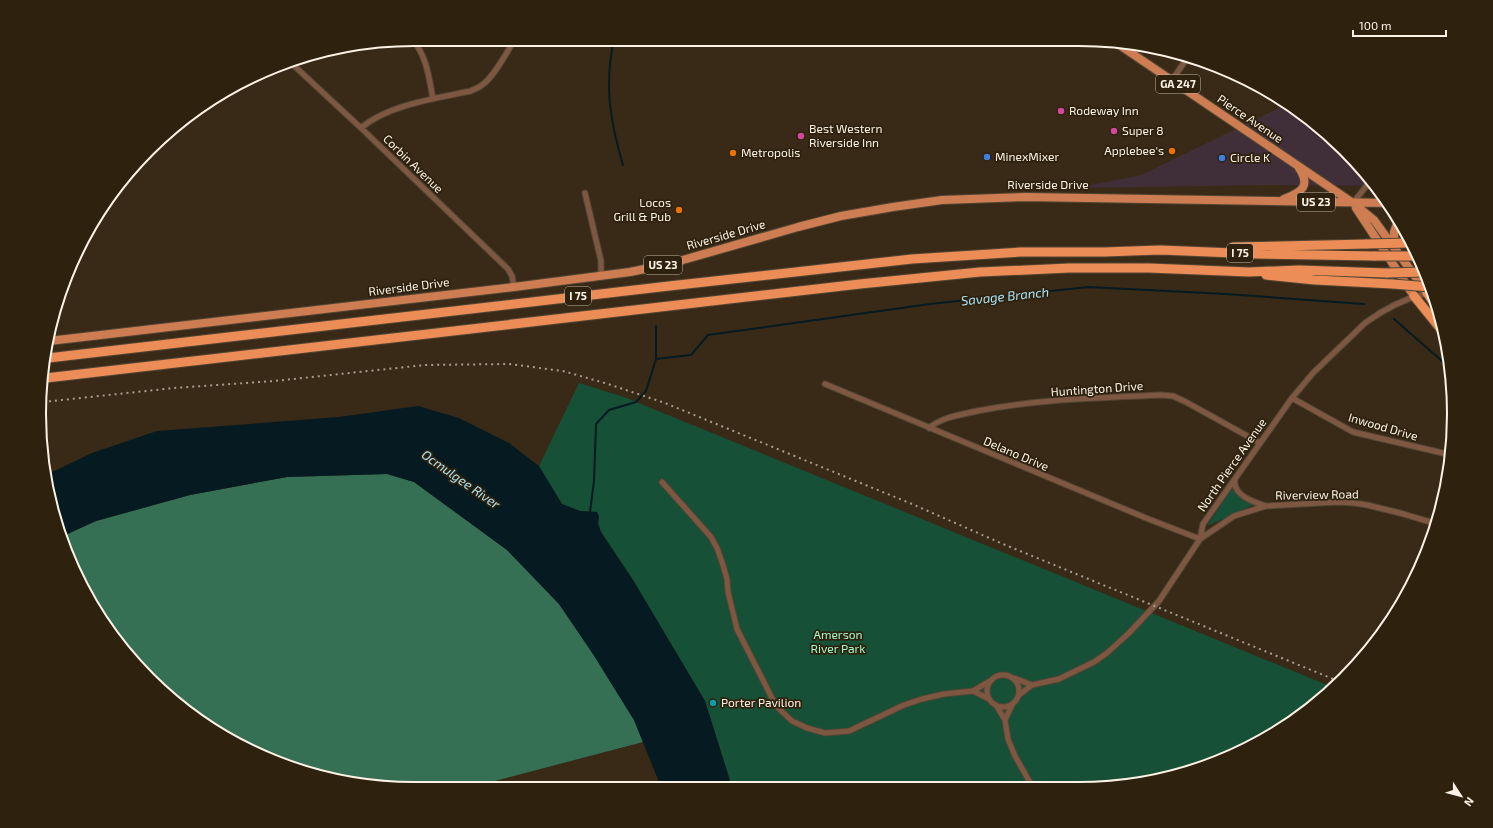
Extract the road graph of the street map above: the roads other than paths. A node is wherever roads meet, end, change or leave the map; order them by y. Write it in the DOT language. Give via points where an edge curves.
graph roads {
  1 [pos="418,46"];
  2 [pos="511,46"];
  3 [pos="1125,49"];
  4 [pos="1184,62"];
  5 [pos="295,66"];
  6 [pos="1172,80"];
  7 [pos="433,99"];
  8 [pos="361,128"];
  9 [pos="1299,167"];
  10 [pos="1367,185"];
  11 [pos="585,193"];
  12 [pos="1280,201"];
  13 [pos="1352,203"];
  14 [pos="1380,203"];
  15 [pos="1396,227"];
  16 [pos="1405,243"];
  17 [pos="1395,248"];
  18 [pos="1191,250"];
  19 [pos="1411,256"];
  20 [pos="1249,272"];
  21 [pos="1419,272"];
  22 [pos="601,275"];
  23 [pos="1422,283"];
  24 [pos="514,287"];
  25 [pos="1425,289"];
  26 [pos="1425,291"];
  27 [pos="1414,296"];
  28 [pos="1435,321"];
  29 [pos="53,340"];
  30 [pos="50,358"];
  31 [pos="48,378"];
  32 [pos="825,384"];
  33 [pos="1292,398"];
  34 [pos="929,428"];
  35 [pos="1260,443"];
  36 [pos="1445,454"];
  37 [pos="1235,478"];
  38 [pos="662,482"];
  39 [pos="1266,506"];
  40 [pos="1430,522"];
  41 [pos="1200,539"];
  42 [pos="1013,678"];
  43 [pos="990,681"];
  44 [pos="1032,685"];
  45 [pos="973,691"];
  46 [pos="1019,695"];
  47 [pos="989,699"];
  48 [pos="1012,704"];
  49 [pos="996,705"];
  50 [pos="1005,720"];
  51 [pos="1030,782"];
  1 -- 7 [label="street" via="425,62"];
  2 -- 7 [label="street" via="482,85 471,91"];
  3 -- 6 [label="main road, Pierce Avenue / GA 247"];
  4 -- 6 [label="street"];
  5 -- 8 [label="street, Corbin Avenue"];
  6 -- 9 [label="main road, Pierce Avenue / GA 247"];
  7 -- 8 [label="street" via="392,110"];
  8 -- 24 [label="street, Corbin Avenue" via="508,269"];
  9 -- 12 [label="main road" via="1305,179 1303,187 1297,194"];
  9 -- 13 [label="main road, Pierce Avenue / GA 247"];
  10 -- 13 [label="street"];
  11 -- 22 [label="street" via="601,261"];
  12 -- 13 [label="main road, Riverside Drive / US 23"];
  12 -- 22 [label="main road, Riverside Drive / US 23" via="1026,197 942,200 841,216 669,264"];
  13 -- 14 [label="main road, Riverside Drive / US 23"];
  13 -- 17 [label="main road, Pierce Avenue / GA 247" via="1374,220"];
  13 -- 27 [label="main road, Pierce Avenue / GA 247"];
  15 -- 17 [label="main road"];
  16 -- 18 [label="highway, bridge" via="1246,246"];
  17 -- 23 [label="main road, Pierce Avenue / GA 247"];
  18 -- 19 [label="highway, I 75, bridge" via="1258,254"];
  18 -- 30 [label="highway, I 75" via="1021,252 912,259"];
  20 -- 21 [label="highway, I 75, bridge" via="1299,270"];
  20 -- 25 [label="highway, bridge" via="1277,277 1393,284"];
  20 -- 31 [label="highway, I 75" via="1069,268 920,277"];
  22 -- 24 [label="main road, Riverside Drive / US 23"];
  24 -- 29 [label="main road, Riverside Drive / US 23"];
  26 -- 27 [label="street, North Pierce Avenue"];
  27 -- 28 [label="highway"];
  27 -- 33 [label="street, North Pierce Avenue" via="1385,309 1364,323 1313,373"];
  32 -- 34 [label="street, Delano Drive"];
  33 -- 35 [label="street, North Pierce Avenue"];
  33 -- 36 [label="street, Inwood Drive" via="1353,432"];
  34 -- 35 [label="street, Huntington Drive" via="937,422 995,408 1054,401 1161,395 1173,396 1186,402"];
  34 -- 41 [label="street, Delano Drive"];
  35 -- 37 [label="street, North Pierce Avenue"];
  37 -- 39 [label="street, Riverview Road" via="1235,488 1238,492"];
  37 -- 41 [label="street, North Pierce Avenue" via="1203,524"];
  38 -- 45 [label="street" via="711,537 717,548 737,629 776,706 792,721 825,733 849,731 922,699"];
  39 -- 40 [label="street, Riverview Road" via="1354,503"];
  39 -- 41 [label="street, Riverview Road" via="1234,516"];
  41 -- 44 [label="street, North Pierce Avenue" via="1159,601 1124,638 1080,670 1059,680"];
  42 -- 43 [label="street" via="1001,675"];
  42 -- 44 [label="street"];
  42 -- 46 [label="street" via="1018,683"];
  43 -- 45 [label="street"];
  43 -- 47 [label="street" via="987,686"];
  44 -- 46 [label="street, North Pierce Avenue"];
  45 -- 47 [label="street"];
  46 -- 48 [label="street"];
  47 -- 49 [label="street"];
  48 -- 49 [label="street" via="1007,707"];
  48 -- 50 [label="street"];
  49 -- 50 [label="street"];
  50 -- 51 [label="street" via="1008,739"];
}
